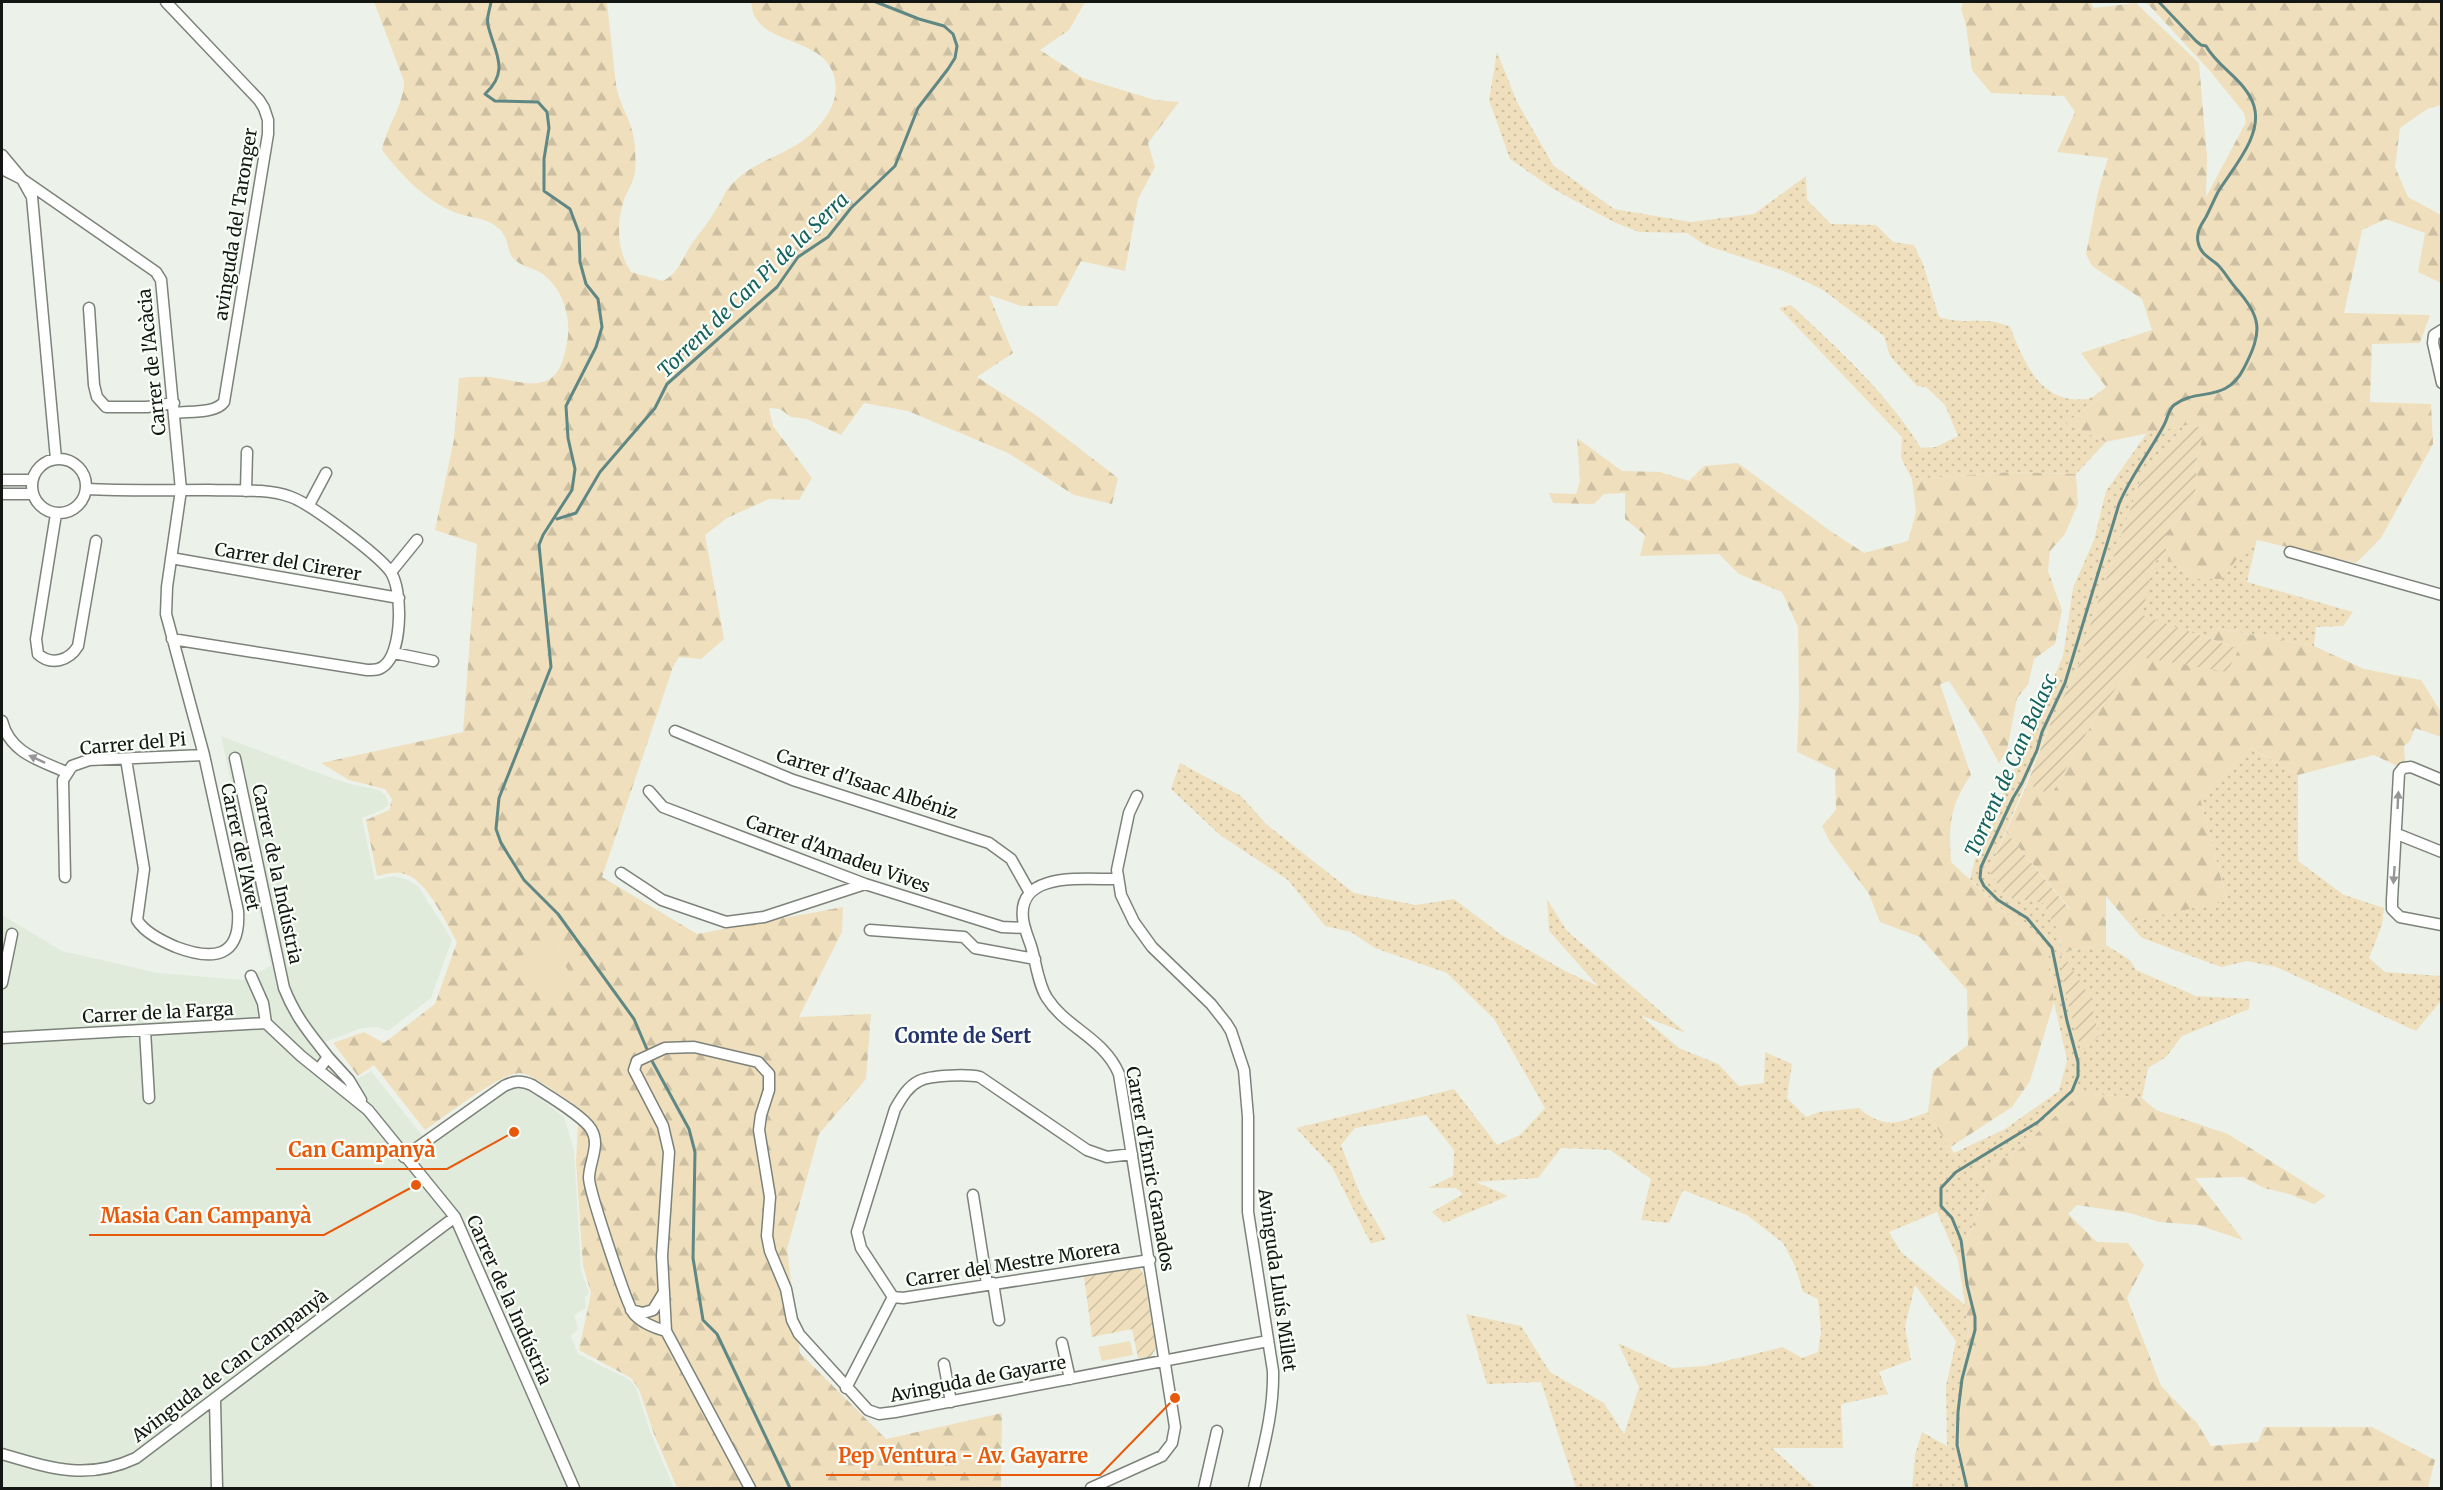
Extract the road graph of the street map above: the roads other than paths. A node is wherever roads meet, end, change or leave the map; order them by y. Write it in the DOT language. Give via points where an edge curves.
graph roads {
  1 [pos="166,2"];
  2 [pos="2,155"];
  3 [pos="2,169"];
  4 [pos="22,179"];
  5 [pos="89,308"];
  6 [pos="2442,330"];
  7 [pos="2442,383"];
  8 [pos="174,408"];
  9 [pos="247,452"];
  10 [pos="56,459"];
  11 [pos="327,473"];
  12 [pos="2,480"];
  13 [pos="32,480"];
  14 [pos="86,489"];
  15 [pos="181,490"];
  16 [pos="246,491"];
  17 [pos="2,494"];
  18 [pos="33,495"];
  19 [pos="309,505"];
  20 [pos="56,514"];
  21 [pos="417,540"];
  22 [pos="96,541"];
  23 [pos="2290,552"];
  24 [pos="171,558"];
  25 [pos="391,572"];
  26 [pos="2442,595"];
  27 [pos="399,598"];
  28 [pos="172,639"];
  29 [pos="394,653"];
  30 [pos="433,661"];
  31 [pos="2,721"];
  32 [pos="675,731"];
  33 [pos="6,742"];
  34 [pos="204,754"];
  35 [pos="235,758"];
  36 [pos="126,759"];
  37 [pos="66,772"];
  38 [pos="2442,780"];
  39 [pos="648,791"];
  40 [pos="1137,796"];
  41 [pos="2397,834"];
  42 [pos="2442,852"];
  43 [pos="621,873"];
  44 [pos="65,877"];
  45 [pos="1118,879"];
  46 [pos="864,884"];
  47 [pos="1029,891"];
  48 [pos="2442,925"];
  49 [pos="1025,928"];
  50 [pos="870,930"];
  51 [pos="12,934"];
  52 [pos="1035,959"];
  53 [pos="251,976"];
  54 [pos="2,983"];
  55 [pos="266,1023"];
  56 [pos="145,1029"];
  57 [pos="2,1038"];
  58 [pos="328,1057"];
  59 [pos="319,1069"];
  60 [pos="148,1098"];
  61 [pos="368,1110"];
  62 [pos="1132,1154"];
  63 [pos="404,1157"];
  64 [pos="973,1195"];
  65 [pos="455,1217"];
  66 [pos="1150,1260"];
  67 [pos="990,1283"];
  68 [pos="664,1292"];
  69 [pos="893,1297"];
  70 [pos="630,1309"];
  71 [pos="999,1320"];
  72 [pos="666,1331"];
  73 [pos="1268,1341"];
  74 [pos="1062,1343"];
  75 [pos="1164,1361"];
  76 [pos="944,1364"];
  77 [pos="1070,1379"];
  78 [pos="846,1388"];
  79 [pos="215,1400"];
  80 [pos="951,1402"];
  81 [pos="1217,1431"];
  82 [pos="2,1454"];
  83 [pos="217,1488"];
  84 [pos="574,1488"];
  85 [pos="750,1488"];
  86 [pos="1091,1488"];
  87 [pos="1204,1488"];
  88 [pos="1254,1488"];
  1 -- 8 [label="street, avinguda del Taronger" via="259,100 268,120 263,176 224,402 213,409"];
  2 -- 4 [label="street"];
  3 -- 4 [label="street, Carrer de l'Acàcia"];
  4 -- 8 [label="street, Carrer de l'Acàcia" via="156,272 163,290"];
  4 -- 10 [label="street" via="32,197"];
  5 -- 8 [label="street" via="97,398 105,407"];
  6 -- 7 [label="street" via="2434,335 2433,343"];
  8 -- 15 [label="street, Carrer de l'Acàcia"];
  9 -- 16 [label="street"];
  10 -- 13 [label="street" via="41,466"];
  10 -- 14 [label="street" via="77,467"];
  11 -- 19 [label="street"];
  12 -- 13 [label="street"];
  13 -- 18 [label="street"];
  14 -- 15 [label="street"];
  14 -- 20 [label="street" via="79,505"];
  15 -- 16 [label="street"];
  15 -- 24 [label="street, Carrer de l'Avet"];
  16 -- 19 [label="street" via="280,494"];
  17 -- 18 [label="street"];
  18 -- 20 [label="street" via="41,507"];
  19 -- 25 [label="street"];
  20 -- 22 [label="street" via="36,639 38,654 50,662 62,659 78,646"];
  21 -- 25 [label="street"];
  23 -- 26 [label="street"];
  24 -- 27 [label="street, Carrer del Cirerer"];
  24 -- 28 [label="street, Carrer de l'Avet" via="166,602"];
  25 -- 27 [label="street"];
  27 -- 29 [label="street"];
  28 -- 29 [label="street" via="367,670 378,670"];
  28 -- 34 [label="street, Carrer de l'Avet"];
  29 -- 30 [label="street"];
  31 -- 33 [label="street"];
  32 -- 47 [label="street, Carrer d'Isaac Albéniz" via="793,780 989,843 1011,859"];
  37 -- 33 [label="street, one-way"];
  34 -- 36 [label="street, Carrer del Pi"];
  34 -- 36 [label="street, Carrer de l'Avet" via="239,926 228,948 205,956 165,943 137,920 144,869"];
  35 -- 58 [label="street, Carrer de la Indústria" via="284,988 297,1017"];
  36 -- 37 [label="street, Carrer del Pi" via="89,760"];
  37 -- 44 [label="street, Carrer del Pi"];
  41 -- 38 [label="street, one-way" via="2399,773 2403,768 2411,767"];
  39 -- 46 [label="street, Carrer d'Amadeu Vives" via="663,807"];
  40 -- 45 [label="street, Avinguda Lluís Millet" via="1124,831"];
  41 -- 42 [label="street"];
  41 -- 48 [label="street, one-way" via="2392,909 2400,917"];
  43 -- 46 [label="street" via="662,900 726,922 764,917"];
  45 -- 47 [label="street" via="1055,881"];
  45 -- 73 [label="street, Avinguda Lluís Millet" via="1127,910 1143,935 1220,1015 1232,1031 1238,1049 1246,1090 1248,1212"];
  46 -- 49 [label="street, Carrer d'Amadeu Vives" via="1002,927"];
  47 -- 49 [label="street, Carrer d'Enric Granados" via="1023,912"];
  49 -- 52 [label="street, Carrer d'Enric Granados"];
  50 -- 52 [label="street" via="964,937 975,948"];
  51 -- 54 [label="street"];
  52 -- 62 [label="street, Carrer d'Enric Granados" via="1046,997 1113,1058"];
  53 -- 55 [label="street, Carrer de la Farga" via="263,1003"];
  55 -- 56 [label="street, Carrer de la Farga"];
  55 -- 59 [label="street, Carrer de la Indústria"];
  56 -- 57 [label="street, Carrer de la Farga"];
  56 -- 60 [label="street"];
  58 -- 59 [label="street"];
  58 -- 61 [label="street, Carrer de la Indústria"];
  59 -- 61 [label="street, Carrer de la Indústria"];
  61 -- 63 [label="street, Carrer de la Indústria"];
  62 -- 66 [label="street, Carrer d'Enric Granados"];
  62 -- 69 [label="street, Carrer del Mestre Morera" via="1107,1156 1086,1150 980,1077 968,1074 920,1080 904,1093 895,1109 857,1232 861,1248"];
  63 -- 65 [label="street, Carrer de la Indústria"];
  63 -- 70 [label="street" via="504,1086 523,1081 532,1085 581,1119 595,1137 590,1193"];
  64 -- 67 [label="street"];
  65 -- 79 [label="street, Avinguda de Can Campanyà"];
  65 -- 84 [label="street, Carrer de la Indústria"];
  66 -- 67 [label="street, Carrer del Mestre Morera"];
  66 -- 75 [label="street, Carrer d'Enric Granados"];
  67 -- 69 [label="street, Carrer del Mestre Morera"];
  67 -- 71 [label="street"];
  68 -- 70 [label="street" via="653,1310 643,1313"];
  68 -- 72 [label="street, Avinguda de Gayarre"];
  68 -- 78 [label="street, Avinguda de Gayarre" via="662,1256 669,1152 663,1126 636,1075 635,1065 650,1053 679,1047 758,1062 769,1074 759,1130 770,1197 770,1251 799,1334"];
  69 -- 78 [label="street"];
  70 -- 72 [label="street" via="640,1319"];
  72 -- 85 [label="street"];
  73 -- 75 [label="street"];
  73 -- 88 [label="street, Avinguda Lluís Millet" via="1274,1393 1272,1414"];
  74 -- 77 [label="street"];
  75 -- 77 [label="street, Avinguda de Gayarre"];
  75 -- 86 [label="street, Carrer d'Enric Granados" via="1175,1427 1172,1443 1162,1456"];
  76 -- 80 [label="street"];
  77 -- 80 [label="street, Avinguda de Gayarre"];
  78 -- 80 [label="street, Avinguda de Gayarre" via="868,1410 879,1414"];
  79 -- 82 [label="street, Avinguda de Can Campanyà" via="136,1458 108,1468 55,1470"];
  79 -- 83 [label="street"];
  81 -- 87 [label="street"];
}
